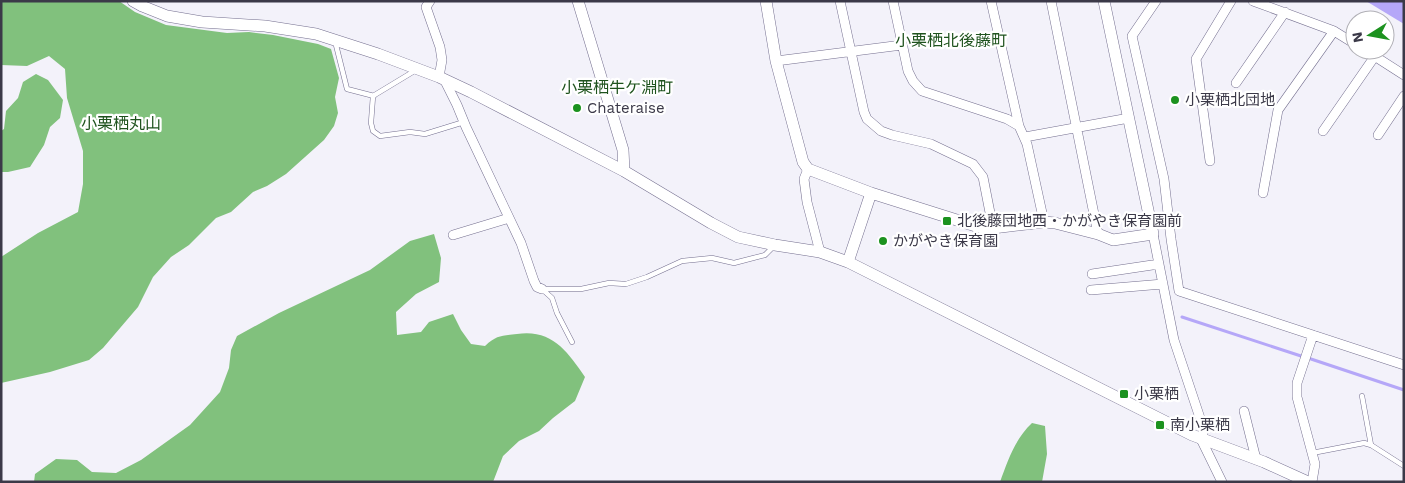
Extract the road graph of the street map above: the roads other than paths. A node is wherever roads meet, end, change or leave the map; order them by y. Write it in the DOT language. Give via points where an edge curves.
graph roads {
  1 [pos="133,1"];
  2 [pos="430,1"];
  3 [pos="578,1"];
  4 [pos="766,1"];
  5 [pos="840,1"];
  6 [pos="893,1"];
  7 [pos="991,1"];
  8 [pos="1051,1"];
  9 [pos="1104,1"];
  10 [pos="1156,1"];
  11 [pos="1231,1"];
  12 [pos="1253,1"];
  13 [pos="1285,12"];
  14 [pos="1334,31"];
  15 [pos="1345,38"];
  16 [pos="334,40"];
  17 [pos="902,45"];
  18 [pos="851,51"];
  19 [pos="1372,60"];
  20 [pos="1381,60"];
  21 [pos="776,61"];
  22 [pos="418,69"];
  23 [pos="1404,75"];
  24 [pos="441,78"];
  25 [pos="1236,84"];
  26 [pos="374,96"];
  27 [pos="1404,96"];
  28 [pos="1129,118"];
  29 [pos="464,122"];
  30 [pos="1019,126"];
  31 [pos="1077,127"];
  32 [pos="1323,131"];
  33 [pos="1378,135"];
  34 [pos="1025,137"];
  35 [pos="1210,161"];
  36 [pos="808,169"];
  37 [pos="624,171"];
  38 [pos="871,193"];
  39 [pos="1263,193"];
  40 [pos="509,218"];
  41 [pos="1044,222"];
  42 [pos="994,228"];
  43 [pos="1098,234"];
  44 [pos="1153,234"];
  45 [pos="453,235"];
  46 [pos="775,245"];
  47 [pos="820,252"];
  48 [pos="848,262"];
  49 [pos="1159,264"];
  50 [pos="1092,274"];
  51 [pos="1163,284"];
  52 [pos="542,289"];
  53 [pos="1092,290"];
  54 [pos="1312,335"];
  55 [pos="572,342"];
  56 [pos="1404,366"];
  57 [pos="1362,396"];
  58 [pos="1244,410"];
  59 [pos="1201,439"];
  60 [pos="1371,445"];
  61 [pos="1312,453"];
  62 [pos="1256,459"];
  63 [pos="1404,466"];
  64 [pos="1222,482"];
  65 [pos="1308,482"];
  66 [pos="1312,482"];
  1 -- 16 [label="street" via="168,16 265,26"];
  2 -- 24 [label="street" via="426,7 440,47"];
  3 -- 37 [label="street" via="623,150"];
  4 -- 21 [label="street"];
  5 -- 18 [label="street"];
  6 -- 17 [label="street"];
  7 -- 30 [label="street"];
  8 -- 31 [label="street"];
  9 -- 28 [label="street"];
  10 -- 54 [label="street" via="1132,36 1164,179 1179,291"];
  11 -- 35 [label="street" via="1196,58"];
  12 -- 13 [label="street"];
  13 -- 14 [label="street"];
  13 -- 25 [label="street"];
  14 -- 15 [label="street"];
  14 -- 39 [label="street" via="1278,110"];
  16 -- 22 [label="street"];
  16 -- 26 [label="lane" via="347,89"];
  17 -- 18 [label="street"];
  17 -- 30 [label="street" via="908,71 922,91"];
  18 -- 21 [label="street"];
  18 -- 42 [label="street" via="867,119 892,135 931,144 973,164 983,177"];
  19 -- 32 [label="street"];
  20 -- 23 [label="street"];
  21 -- 36 [label="street" via="803,162"];
  22 -- 24 [label="street"];
  22 -- 26 [label="lane"];
  24 -- 29 [label="street"];
  24 -- 37 [label="street"];
  26 -- 29 [label="lane" via="371,123 373,131 380,136 410,132 425,134"];
  27 -- 33 [label="street"];
  28 -- 31 [label="street"];
  28 -- 44 [label="street"];
  29 -- 40 [label="street"];
  30 -- 34 [label="street"];
  31 -- 34 [label="street"];
  31 -- 43 [label="street"];
  34 -- 41 [label="street"];
  36 -- 38 [label="street"];
  36 -- 47 [label="street" via="804,179"];
  37 -- 46 [label="street" via="738,237"];
  38 -- 42 [label="street" via="982,228"];
  38 -- 48 [label="street"];
  40 -- 45 [label="street"];
  40 -- 52 [label="street" via="534,281"];
  41 -- 42 [label="street"];
  41 -- 43 [label="street"];
  43 -- 44 [label="street" via="1113,240"];
  44 -- 49 [label="street"];
  46 -- 47 [label="street"];
  46 -- 52 [label="lane" via="765,255 734,263 712,258 682,261 626,284"];
  47 -- 48 [label="street"];
  48 -- 59 [label="street"];
  49 -- 50 [label="street"];
  49 -- 51 [label="street"];
  51 -- 53 [label="street"];
  51 -- 59 [label="street" via="1174,340 1204,430"];
  52 -- 55 [label="lane" via="552,298"];
  54 -- 56 [label="street"];
  54 -- 61 [label="street" via="1297,383 1297,397"];
  57 -- 60 [label="lane"];
  58 -- 62 [label="street"];
  59 -- 62 [label="street"];
  59 -- 64 [label="street"];
  60 -- 61 [label="lane" via="1364,443"];
  60 -- 63 [label="lane"];
  61 -- 66 [label="street" via="1315,464"];
  62 -- 65 [label="street"];
}
